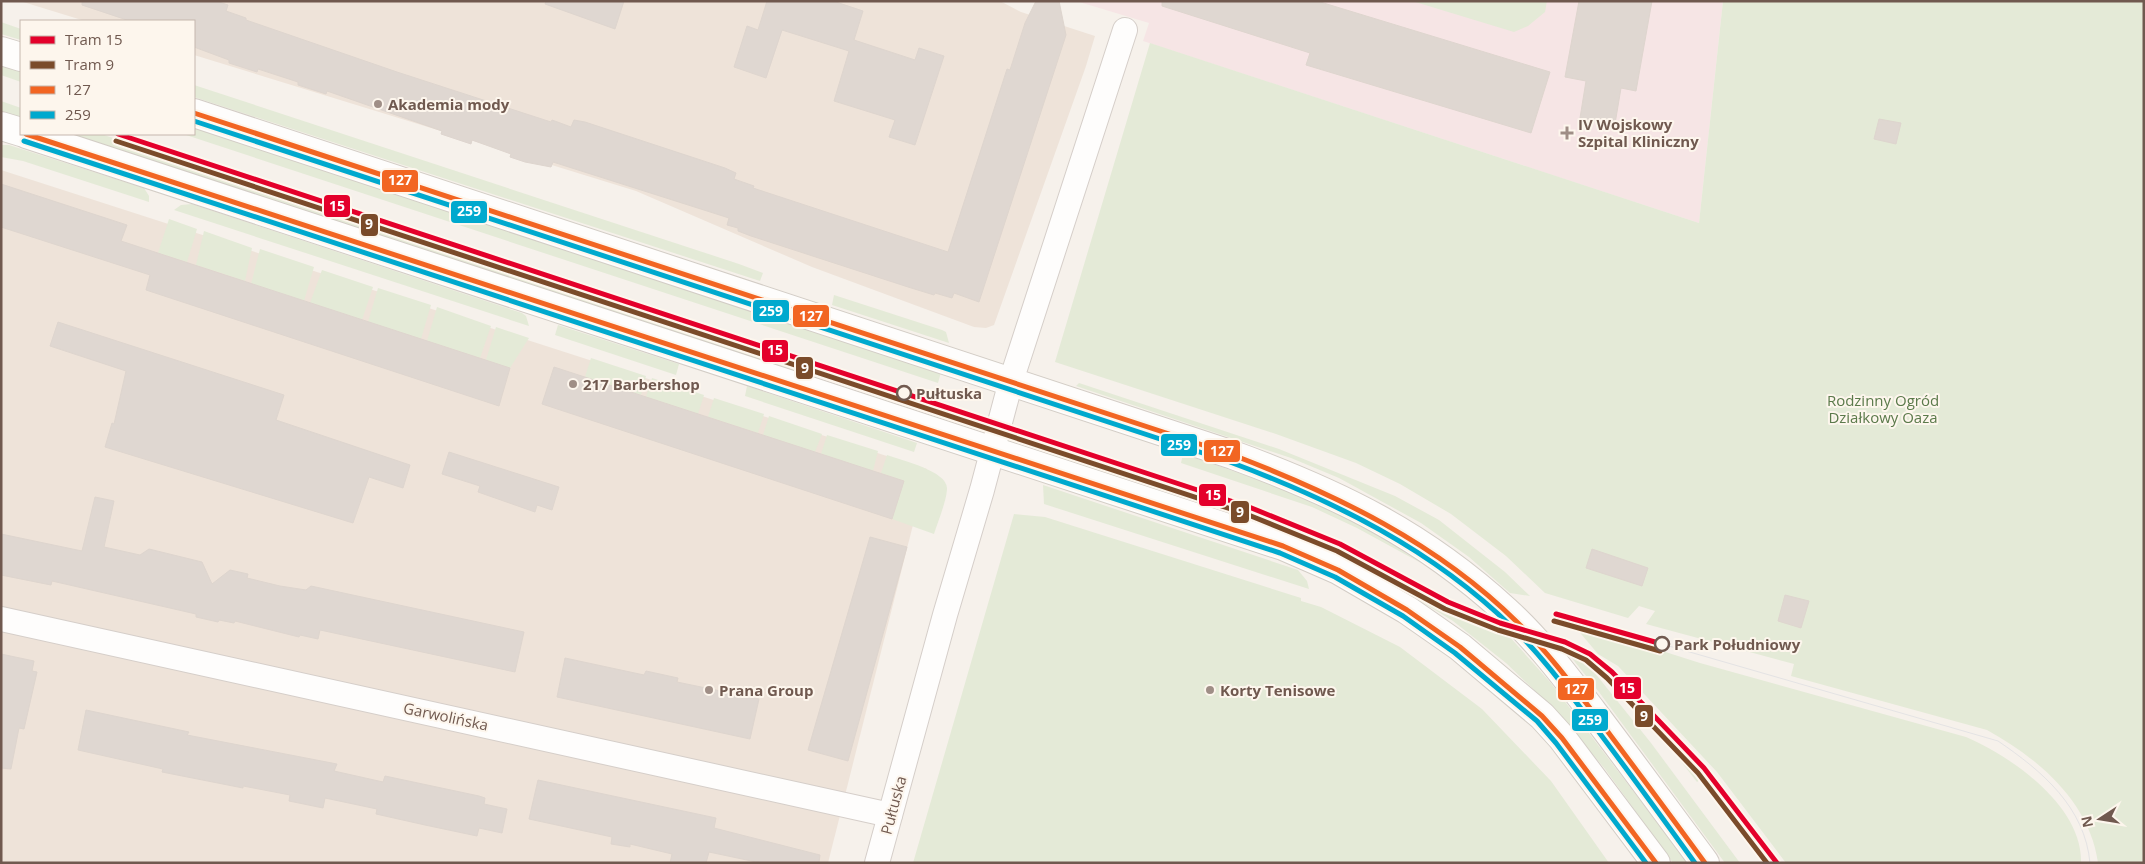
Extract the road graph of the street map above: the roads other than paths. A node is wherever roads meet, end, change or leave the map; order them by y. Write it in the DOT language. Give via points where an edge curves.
graph roads {
  1 [pos="1125,30"];
  2 [pos="1,51"];
  3 [pos="20,58"];
  4 [pos="195,113"];
  5 [pos="1,126"];
  6 [pos="20,132"];
  7 [pos="29,135"];
  8 [pos="1011,381"];
  9 [pos="993,450"];
  10 [pos="1,619"];
  11 [pos="890,815"];
  12 [pos="877,863"];
  13 [pos="1656,863"];
  14 [pos="1705,863"];
  1 -- 8 [label="street, Pułtuska"];
  2 -- 3 [label="main road"];
  4 -- 8 [label="main road"];
  5 -- 6 [label="main road"];
  7 -- 9 [label="main road"];
  8 -- 9 [label="street, Pułtuska"];
  8 -- 14 [label="main road" via="1285,474 1363,510 1430,550 1507,612 1545,651"];
  9 -- 11 [label="street, Pułtuska"];
  9 -- 13 [label="main road" via="1283,546 1338,570 1407,610 1460,646 1542,716 1577,757"];
  10 -- 11 [label="street, Garwolińska"];
  11 -- 12 [label="street, Pułtuska"];
}
